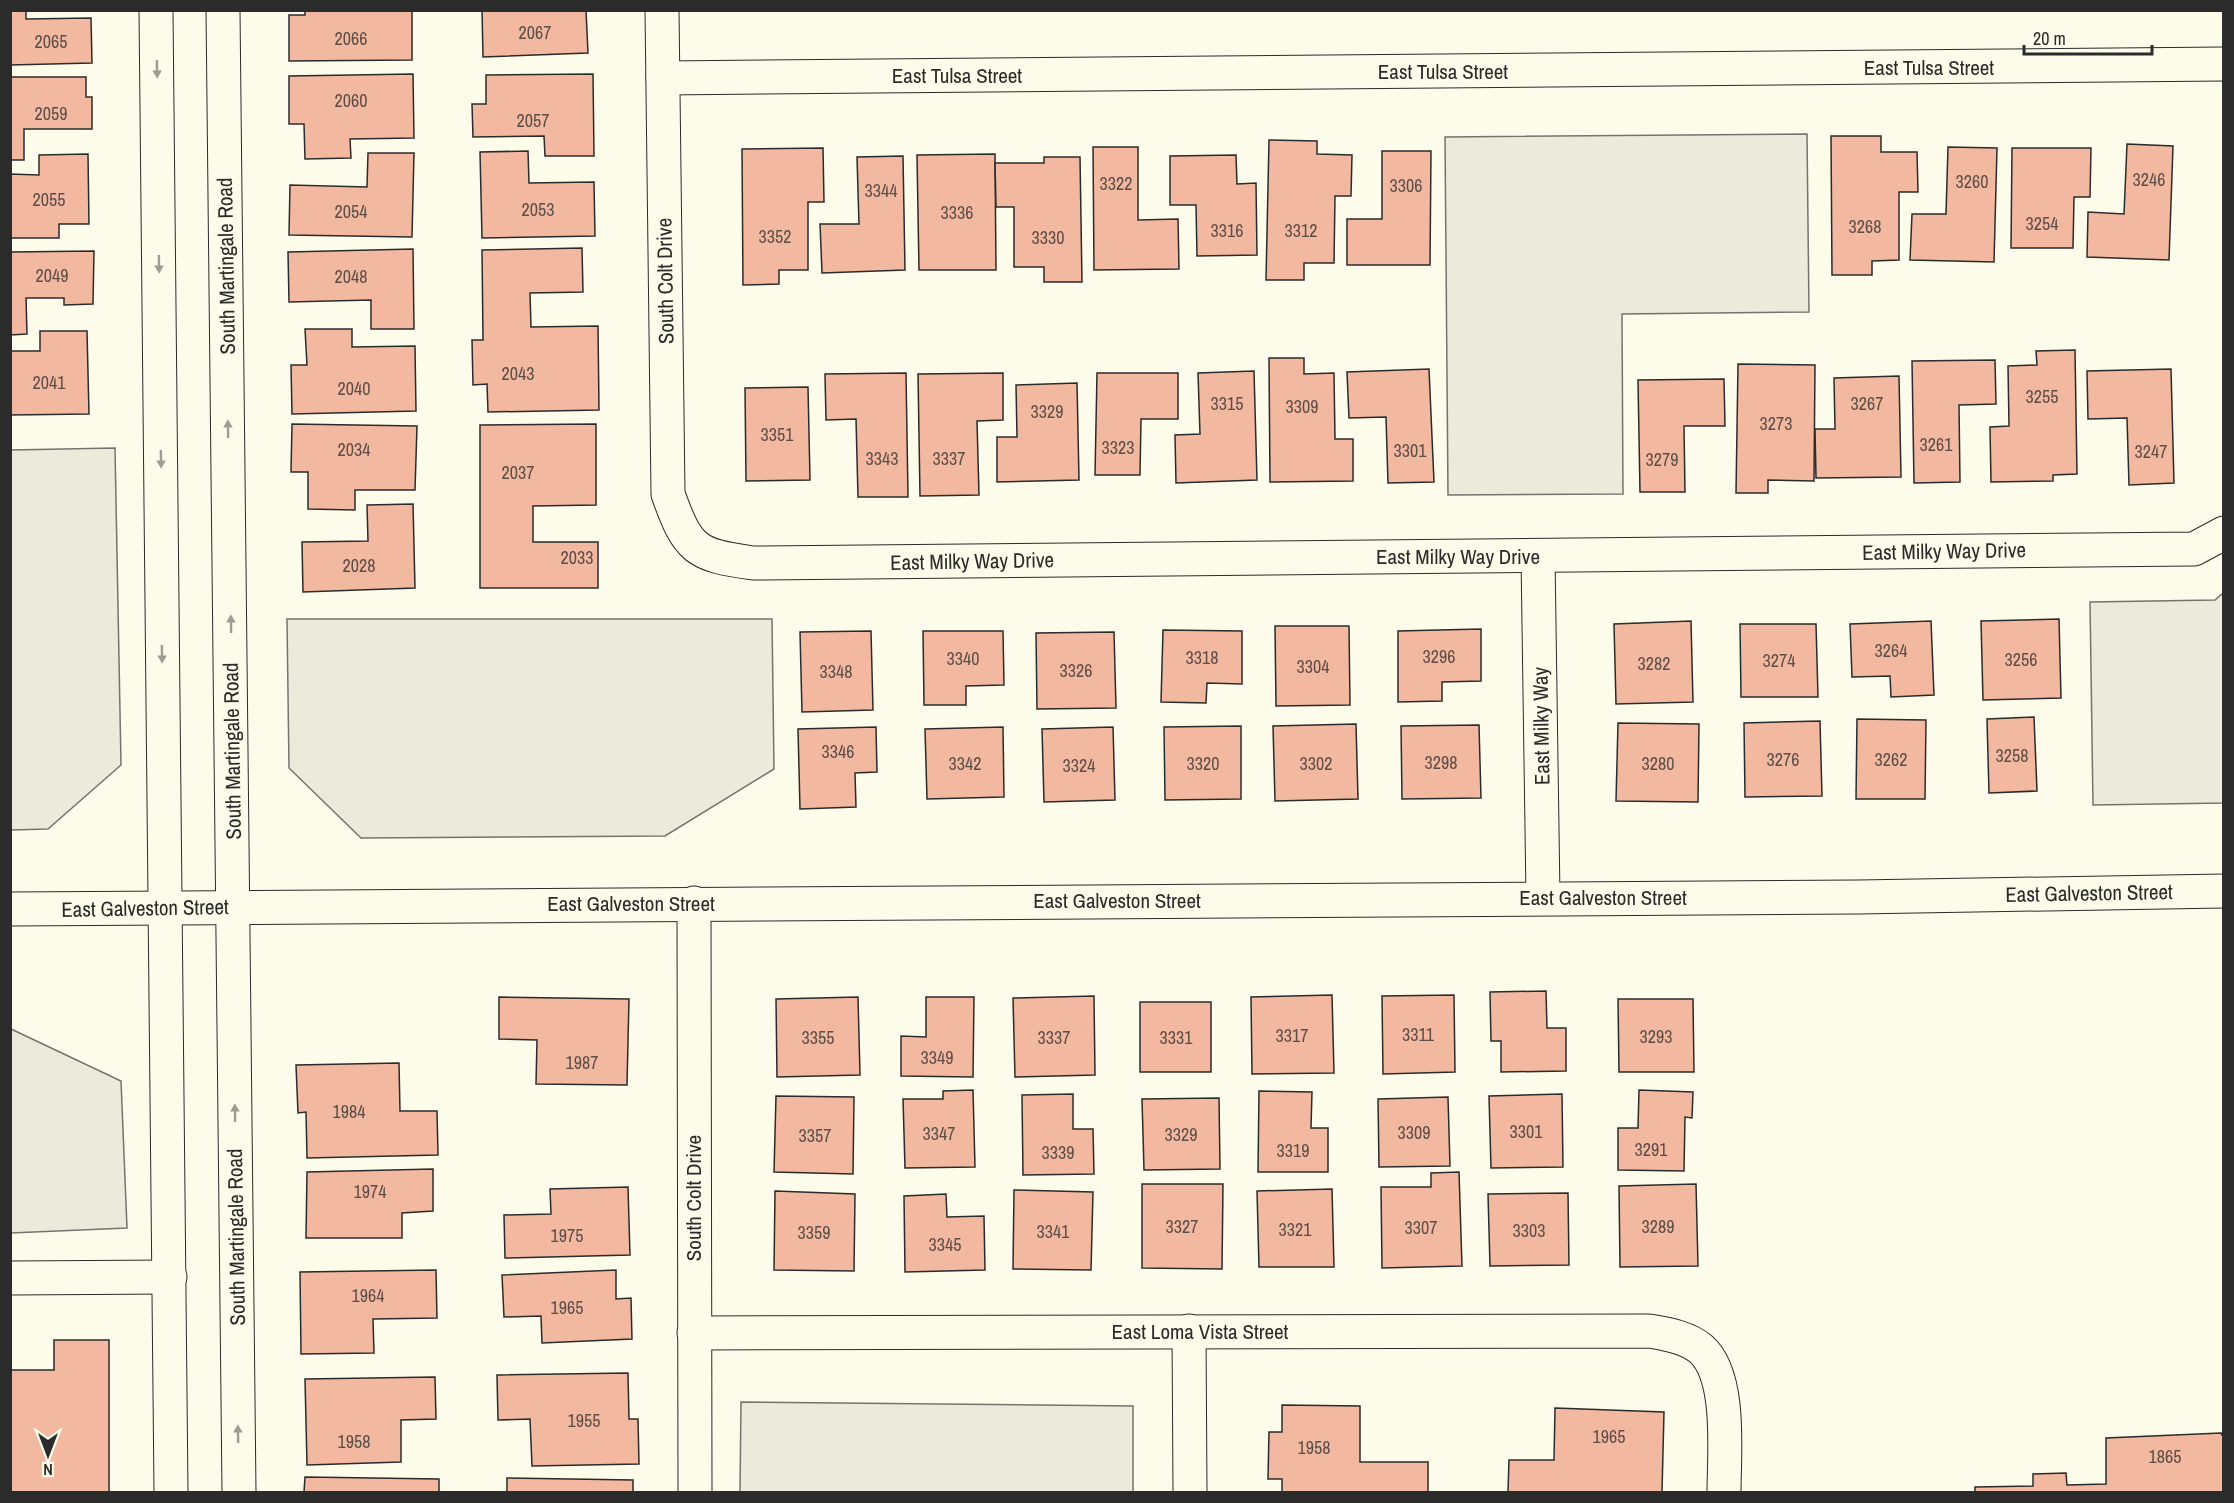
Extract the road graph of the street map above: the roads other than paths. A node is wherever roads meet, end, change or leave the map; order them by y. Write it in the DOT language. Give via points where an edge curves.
graph roads {
  1 [pos="156,10"];
  2 [pos="224,10"];
  3 [pos="662,10"];
  4 [pos="2223,64"];
  5 [pos="663,78"];
  6 [pos="2223,533"];
  7 [pos="693,544"];
  8 [pos="1538,555"];
  9 [pos="2223,891"];
  10 [pos="1543,897"];
  11 [pos="694,903"];
  12 [pos="234,906"];
  13 [pos="10,909"];
  14 [pos="165,909"];
  15 [pos="170,1277"];
  16 [pos="10,1278"];
  17 [pos="1189,1330"];
  18 [pos="694,1333"];
  19 [pos="171,1492"];
  20 [pos="239,1492"];
  21 [pos="695,1492"];
  22 [pos="1190,1492"];
  23 [pos="1724,1492"];
  1 -- 14 [label="street, one-way"];
  12 -- 2 [label="street, South Martingale Road, one-way"];
  3 -- 5 [label="street, South Colt Drive"];
  4 -- 5 [label="street, East Tulsa Street"];
  5 -- 7 [label="street, South Colt Drive" via="668,494 679,526"];
  6 -- 8 [label="street, East Milky Way Drive" via="2194,549"];
  7 -- 8 [label="street, East Milky Way Drive" via="712,557 753,563"];
  8 -- 10 [label="street, East Milky Way"];
  9 -- 10 [label="street, East Galveston Street"];
  10 -- 11 [label="street, East Galveston Street"];
  11 -- 12 [label="street, East Galveston Street"];
  11 -- 18 [label="street, South Colt Drive"];
  12 -- 14 [label="street, East Galveston Street"];
  20 -- 12 [label="street, South Martingale Road, one-way"];
  13 -- 14 [label="street, East Galveston Street"];
  14 -- 15 [label="street"];
  15 -- 16 [label="street"];
  15 -- 19 [label="street"];
  17 -- 18 [label="street, East Loma Vista Street"];
  17 -- 22 [label="street"];
  17 -- 23 [label="street, East Loma Vista Street" via="1649,1330 1679,1337 1701,1349 1714,1367 1724,1408"];
  18 -- 21 [label="street, South Colt Drive"];
}
